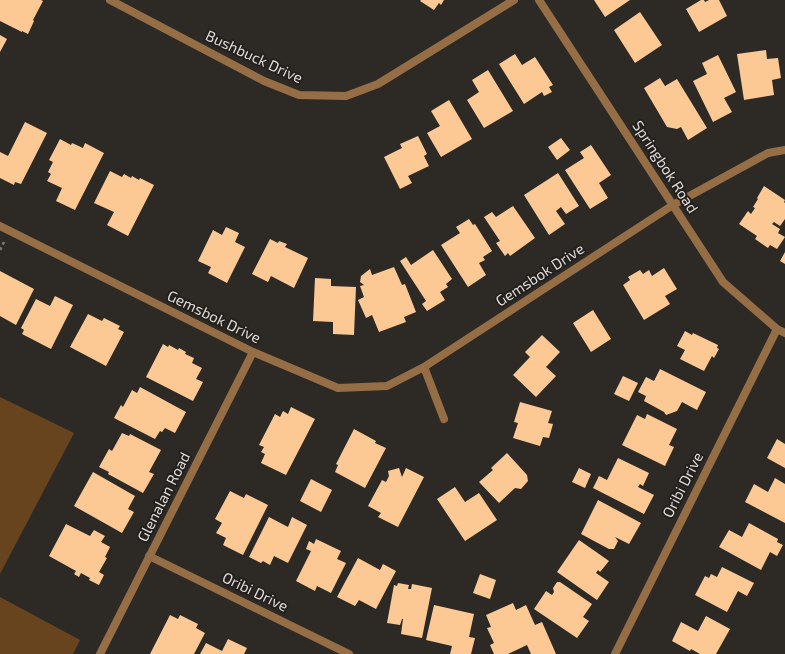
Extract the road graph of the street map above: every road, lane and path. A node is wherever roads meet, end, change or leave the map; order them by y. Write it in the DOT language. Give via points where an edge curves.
graph roads {
  1 [pos="110,0"];
  2 [pos="514,0"];
  3 [pos="539,0"];
  4 [pos="785,150"];
  5 [pos="673,205"];
  6 [pos="0,226"];
  7 [pos="781,331"];
  8 [pos="253,352"];
  9 [pos="424,367"];
  10 [pos="444,419"];
  11 [pos="149,556"];
  12 [pos="100,654"];
  13 [pos="349,654"];
  14 [pos="615,654"];
  1 -- 2 [label="street, Bushbuck Drive" via="264,81 299,95 346,96 378,84"];
  3 -- 5 [label="street, Springbok Road"];
  4 -- 5 [label="street, Gemsbok Drive" via="768,153"];
  5 -- 7 [label="street, Springbok Road" via="723,282"];
  5 -- 9 [label="street, Gemsbok Drive"];
  6 -- 8 [label="street, Gemsbok Drive"];
  7 -- 14 [label="street, Oribi Drive"];
  8 -- 9 [label="street, Gemsbok Drive" via="338,388 387,386"];
  8 -- 11 [label="street, Glenalan Road"];
  9 -- 10 [label="street"];
  11 -- 12 [label="street, Glenalan Road"];
  11 -- 13 [label="street, Oribi Drive"];
}
